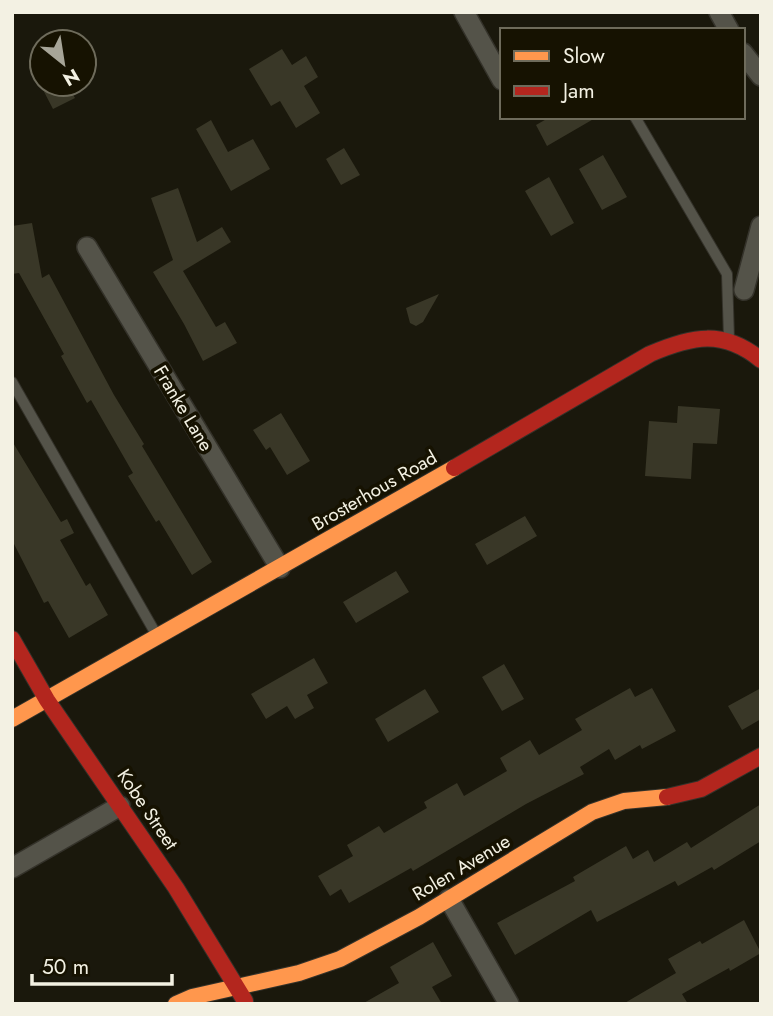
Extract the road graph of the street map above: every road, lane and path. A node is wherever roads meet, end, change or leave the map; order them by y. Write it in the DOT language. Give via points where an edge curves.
graph roads {
  1 [pos="464,12"];
  2 [pos="719,12"];
  3 [pos="728,28"];
  4 [pos="745,56"];
  5 [pos="500,76"];
  6 [pos="761,76"];
  7 [pos="636,119"];
  8 [pos="761,226"];
  9 [pos="87,247"];
  10 [pos="744,290"];
  11 [pos="729,339"];
  12 [pos="761,360"];
  13 [pos="12,382"];
  14 [pos="280,568"];
  15 [pos="158,637"];
  16 [pos="12,639"];
  17 [pos="47,700"];
  18 [pos="12,719"];
  19 [pos="761,756"];
  20 [pos="120,806"];
  21 [pos="12,868"];
  22 [pos="449,900"];
  23 [pos="236,986"];
  24 [pos="176,1004"];
  25 [pos="247,1004"];
  26 [pos="509,1004"];
  1 -- 5 [label="street"];
  2 -- 3 [label="street"];
  4 -- 6 [label="street"];
  7 -- 11 [label="lane" via="727,274"];
  8 -- 10 [label="street"];
  9 -- 14 [label="street, Franke Lane"];
  11 -- 12 [label="street"];
  11 -- 14 [label="street, Brosterhous Road" via="675,343 650,354"];
  13 -- 15 [label="lane"];
  14 -- 15 [label="street, Brosterhous Road"];
  15 -- 17 [label="street, Brosterhous Road"];
  16 -- 17 [label="street, Kobe Street"];
  17 -- 18 [label="street, Brosterhous Road"];
  17 -- 20 [label="street, Kobe Street"];
  19 -- 22 [label="street, Rolen Avenue" via="713,783 682,794 623,801 594,811"];
  20 -- 21 [label="street"];
  20 -- 23 [label="street, Kobe Street"];
  22 -- 23 [label="street, Rolen Avenue" via="320,967"];
  22 -- 26 [label="street"];
  23 -- 24 [label="street, Rolen Avenue"];
  23 -- 25 [label="street, Kobe Street"];
}
